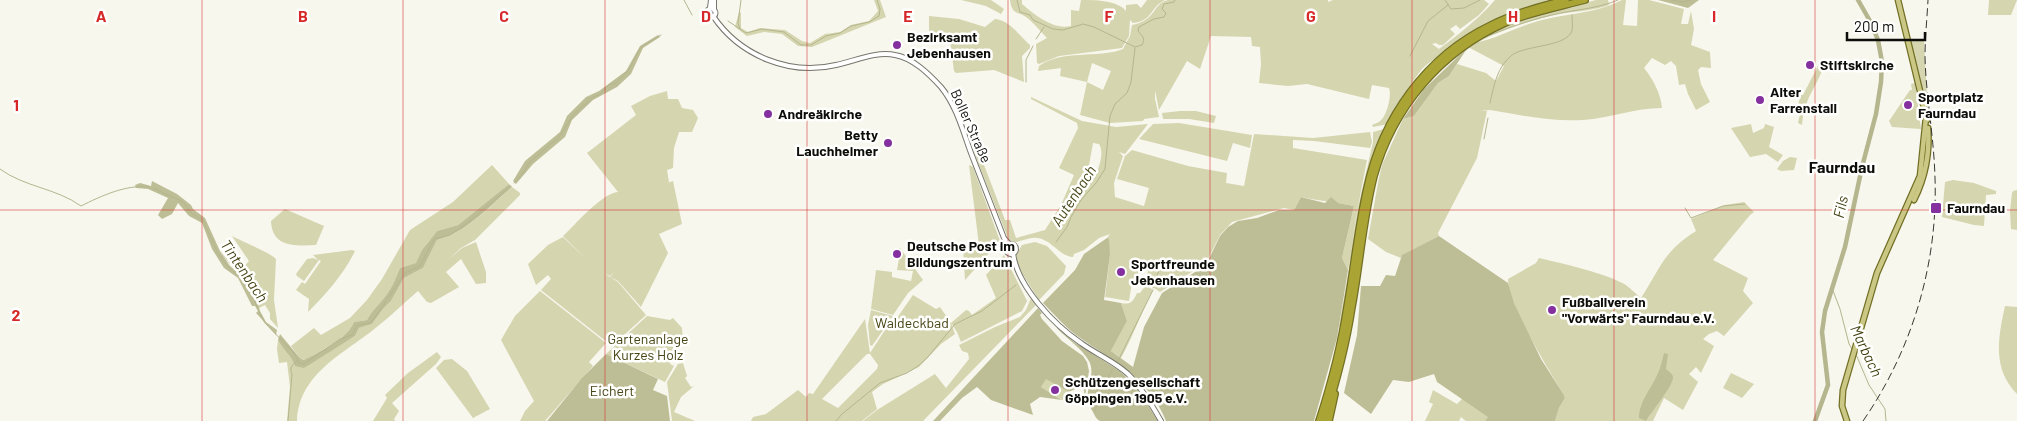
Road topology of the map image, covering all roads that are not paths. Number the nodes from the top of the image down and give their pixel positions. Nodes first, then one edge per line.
1 (712, 0) edge
2 (1566, 0) edge
3 (1585, 0) edge
4 (1898, 0) edge
5 (712, 9) junction
6 (713, 16) junction
7 (1009, 244) junction
8 (1013, 254) junction
9 (1337, 377) junction
10 (1161, 421) edge
11 (1319, 421) edge
12 (1324, 421) edge
13 (1329, 421) edge
14 (1848, 421) edge

1 - 5 main road
2 - 11 highway
3 - 9 highway
4 - 14 main road
5 - 6 main road
5 - 6 main road
6 - 7 main road, Boller Straße
7 - 8 main road
7 - 8 main road
8 - 10 main road
9 - 12 highway
9 - 13 highway

